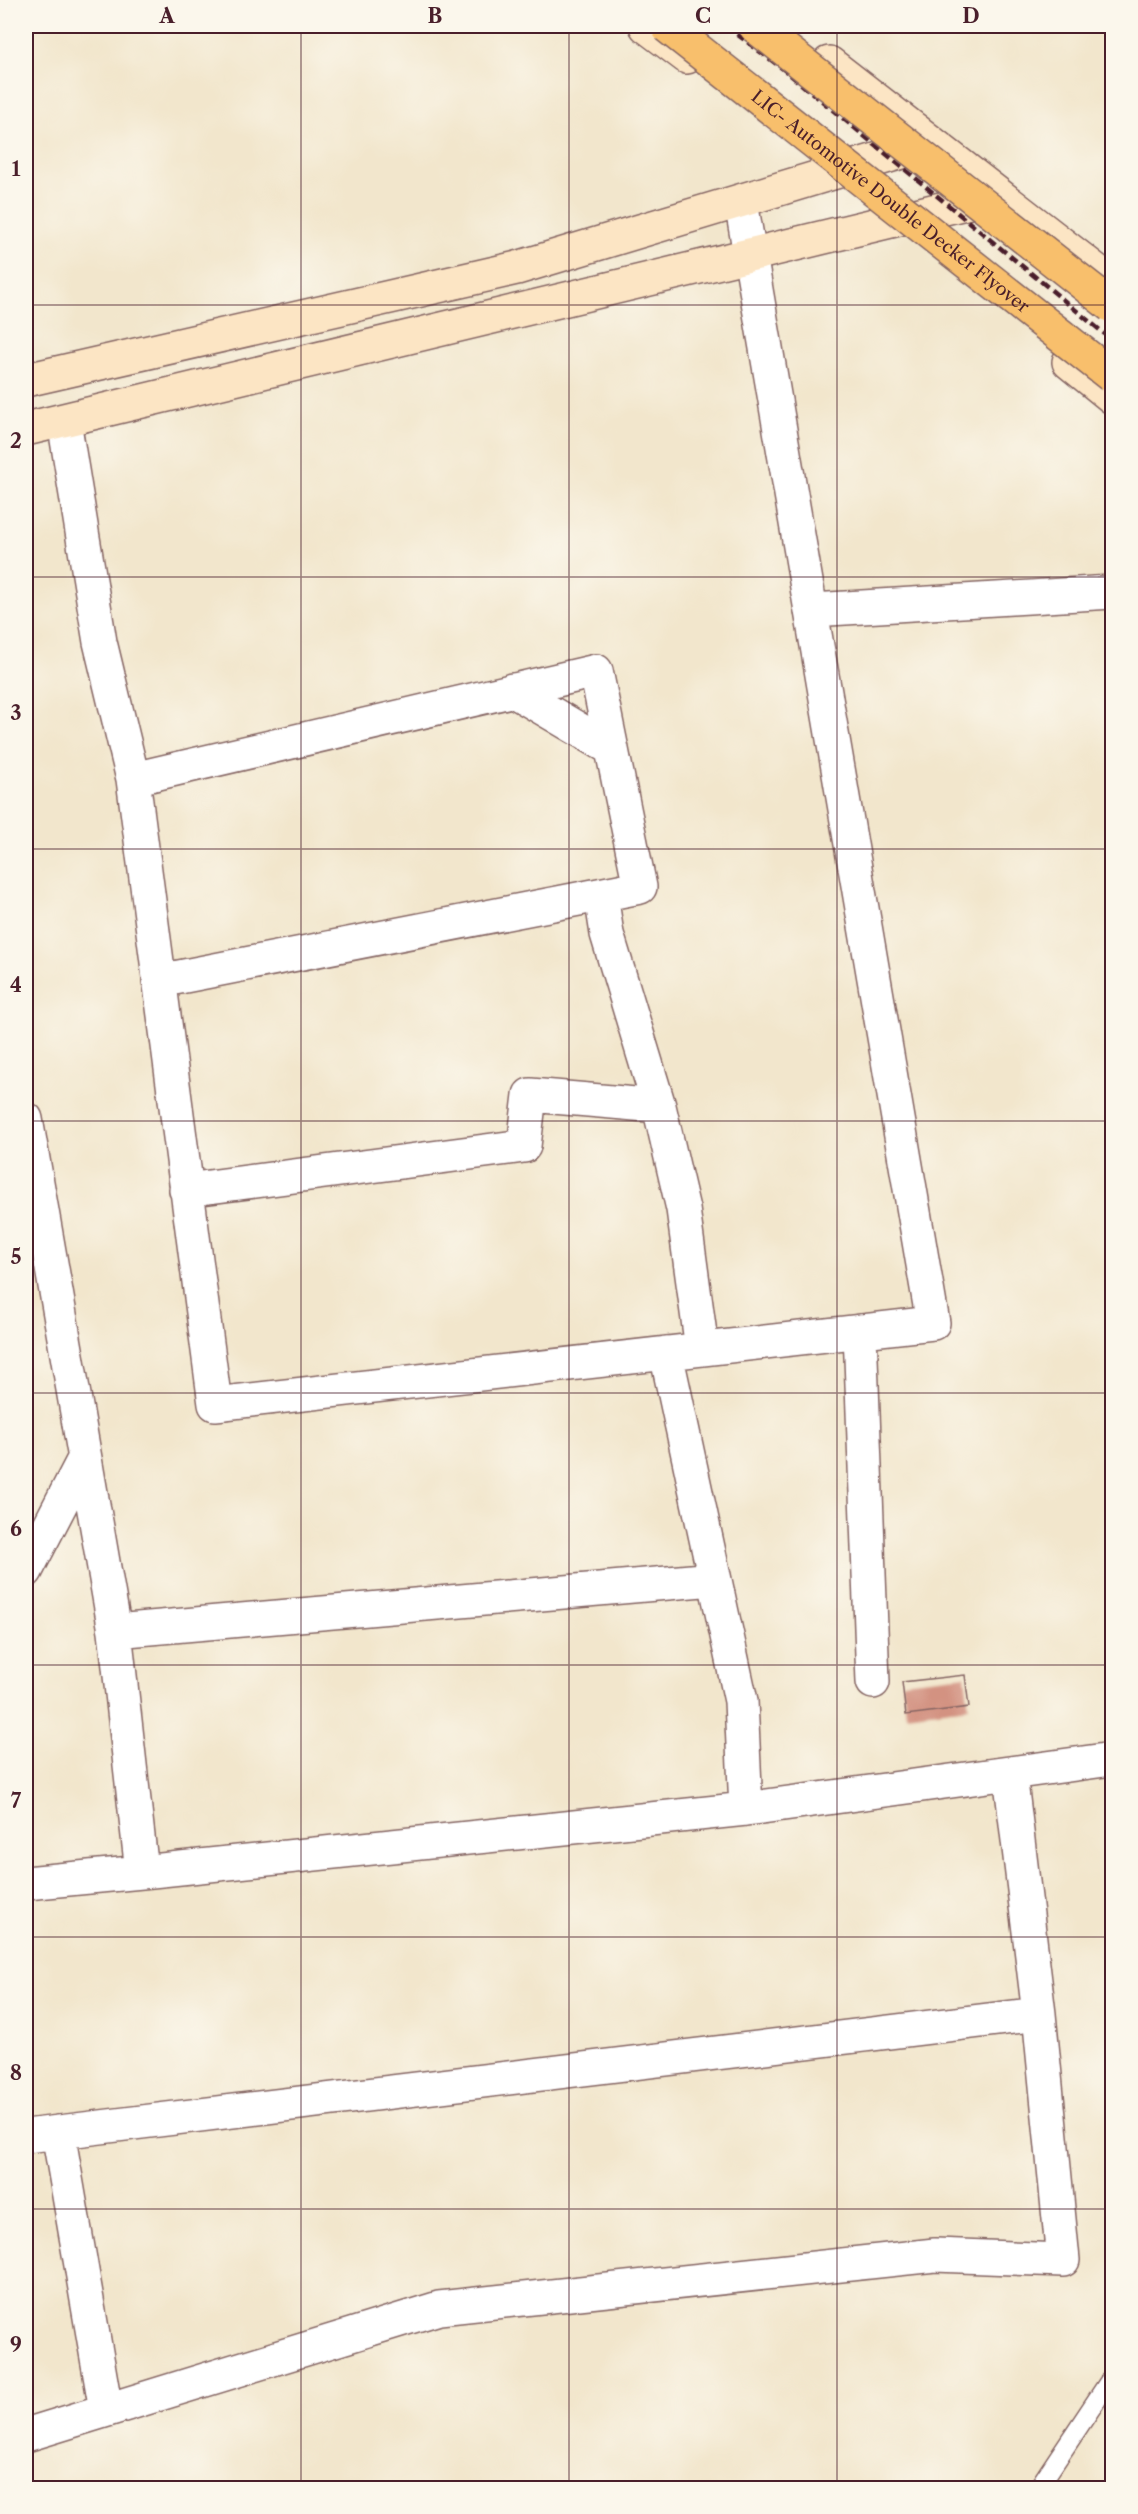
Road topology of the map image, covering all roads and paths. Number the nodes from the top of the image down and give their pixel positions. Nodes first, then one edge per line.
1 (646, 26) edge
2 (667, 26) edge
3 (755, 26) edge
4 (780, 26) edge
5 (932, 143) junction
6 (832, 173) junction
7 (999, 195) junction
8 (741, 202) junction
9 (892, 221) junction
10 (750, 256) junction
11 (1113, 283) edge
12 (1113, 306) edge
13 (1113, 376) edge
14 (26, 380) edge
15 (1113, 397) edge
16 (64, 421) junction
17 (26, 429) edge
18 (1113, 592) edge
19 (812, 610) junction
20 (512, 690) junction
21 (612, 749) junction
22 (133, 779) junction
23 (601, 895) junction
24 (159, 981) junction
25 (659, 1106) junction
26 (26, 1119) edge
27 (186, 1190) junction
28 (860, 1331) junction
29 (702, 1349) junction
30 (666, 1353) junction
31 (84, 1459) junction
32 (26, 1570) edge
33 (714, 1579) junction
34 (115, 1631) junction
35 (873, 1682) dead end
36 (1113, 1759) edge
37 (1010, 1774) junction
38 (746, 1809) junction
39 (142, 1872) junction
40 (26, 1883) edge
41 (1039, 2014) junction
42 (58, 2132) junction
43 (26, 2136) edge
44 (1113, 2377) edge
45 (106, 2410) junction
46 (26, 2435) edge
47 (1038, 2488) edge

1 - 6 street
2 - 13 main road, LIC- Automotive Double Decker Flyover, bridge
3 - 12 main road, bridge
4 - 5 street
5 - 6 street
5 - 7 street
6 - 8 street
6 - 9 street
7 - 9 street
7 - 11 street
8 - 10 street
8 - 14 street
9 - 10 street
9 - 15 street
10 - 16 street
10 - 19 street
16 - 17 street
16 - 22 street
18 - 19 street
19 - 28 street
20 - 21 street
20 - 21 street
20 - 22 street
21 - 23 street
22 - 24 street
23 - 24 street
23 - 25 street
24 - 27 street
25 - 27 street
25 - 29 street
26 - 31 street
27 - 30 street
28 - 29 street
28 - 35 street
29 - 30 street
30 - 33 street
31 - 32 street
31 - 34 street
33 - 34 street
33 - 38 street
34 - 39 street
36 - 37 street
37 - 38 street
37 - 41 street
38 - 39 street
39 - 40 street
41 - 42 street
41 - 45 street
42 - 43 street
42 - 45 street
44 - 47 lane
45 - 46 street

